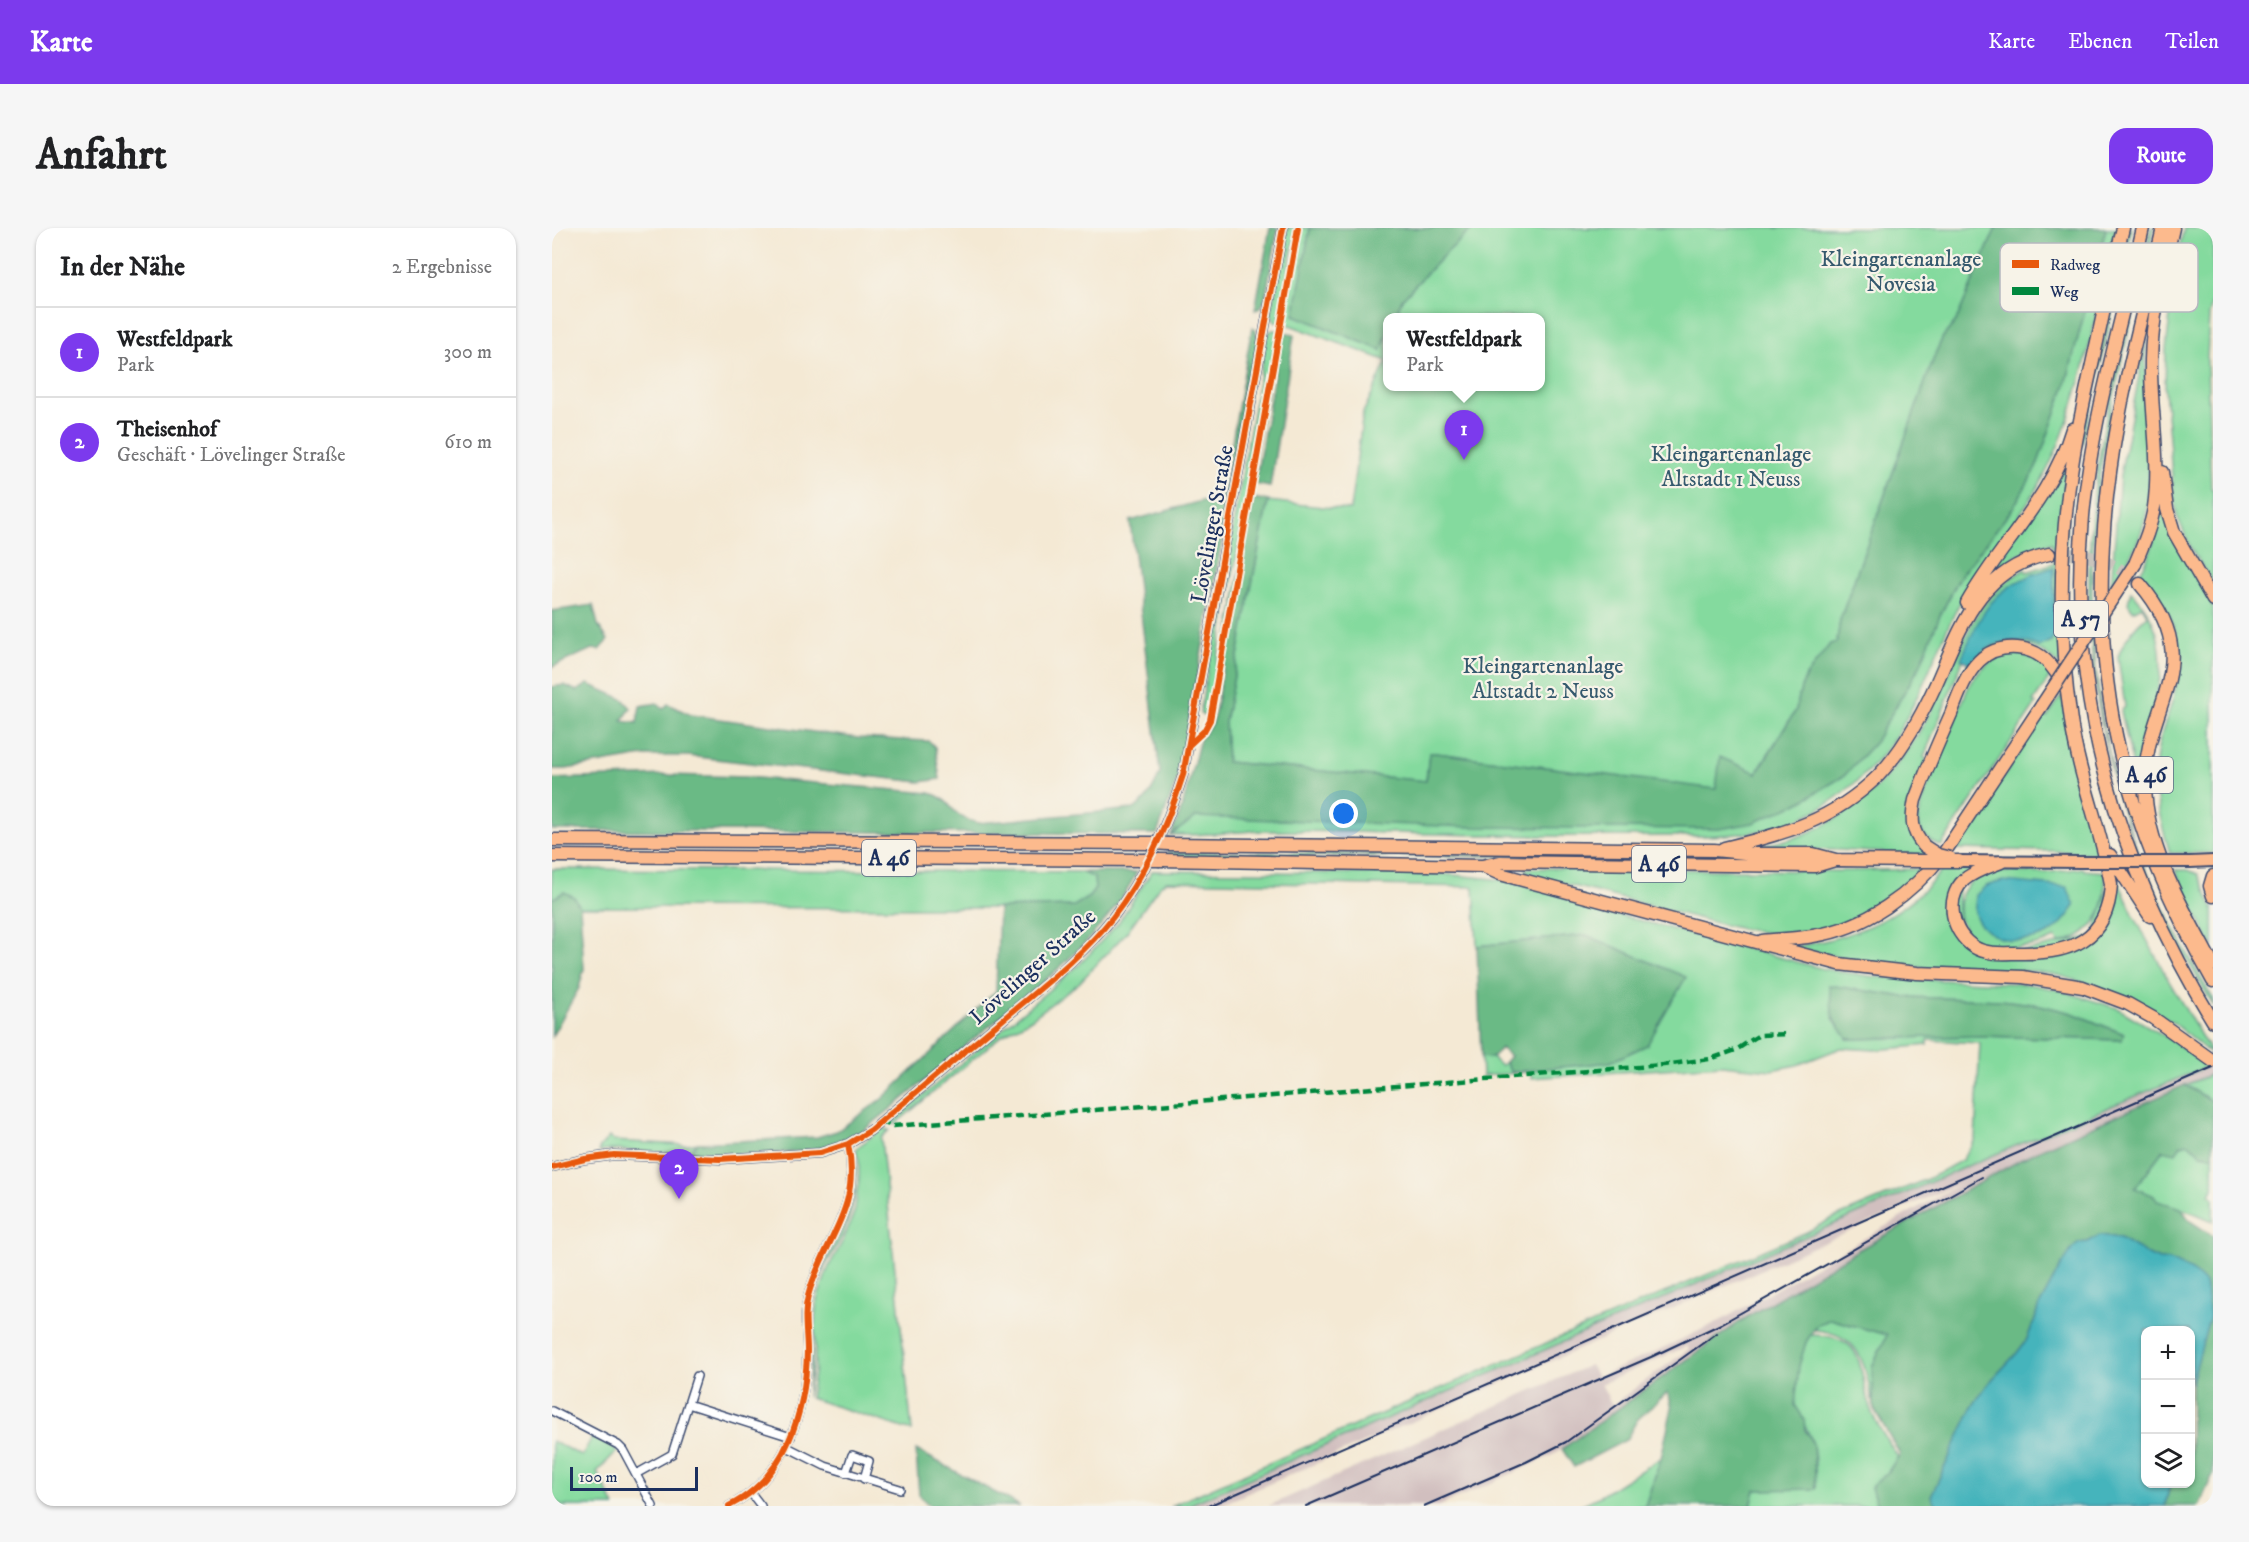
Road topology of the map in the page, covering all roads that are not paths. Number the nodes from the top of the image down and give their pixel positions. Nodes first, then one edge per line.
1 (1283, 228) edge
2 (2123, 228) edge
3 (2143, 228) edge
4 (2163, 228) edge
5 (2173, 228) edge
6 (2119, 243) edge
7 (2139, 243) edge
8 (2160, 243) edge
9 (2169, 243) edge
10 (2102, 312) edge
11 (2103, 312) edge
12 (2123, 312) edge
13 (2143, 312) edge
14 (2155, 312) edge
15 (2158, 312) edge
16 (2049, 554) tunnel mouth
17 (2140, 584) tunnel mouth
18 (2213, 600) edge
19 (1962, 624) junction
20 (2067, 690) junction
21 (2099, 836) junction
22 (552, 840) edge
23 (1714, 850) junction
24 (552, 856) edge
25 (1836, 860) junction
26 (1959, 861) junction
27 (2001, 861) junction
28 (2213, 861) edge
29 (1482, 866) junction
30 (2213, 876) edge
31 (2213, 896) edge
32 (2162, 930) junction
33 (1758, 941) junction
34 (2213, 964) edge
35 (2213, 981) edge
36 (2213, 1021) edge
37 (2200, 1053) junction
38 (2213, 1061) edge
39 (2213, 1068) edge
40 (848, 1144) junction
41 (552, 1167) edge
42 (697, 1376) dead end
43 (688, 1404) junction
44 (552, 1412) edge
45 (791, 1437) junction
46 (787, 1447) junction
47 (846, 1473) junction
48 (636, 1474) junction
49 (864, 1479) junction
50 (900, 1489) dead end
51 (751, 1493) junction
52 (652, 1506) edge
53 (729, 1506) edge
54 (762, 1506) edge

1 - 40 street, Lövelinger Straße
2 - 6 highway
3 - 7 highway, A 57
4 - 8 highway, A 57
5 - 9 highway
10 - 19 highway
11 - 20 highway
12 - 32 highway, A 57
13 - 35 highway, A 57
14 - 33 highway, bridge
15 - 18 highway
16 - 19 highway, A 46
17 - 34 highway, A 46
19 - 23 highway, A 46
20 - 21 highway
20 - 26 highway, bridge
21 - 27 highway
21 - 32 highway
22 - 23 highway, A 46, bridge
23 - 25 highway
24 - 29 highway, A 46, bridge
25 - 26 highway, A 46, bridge
25 - 29 highway, A 46
26 - 27 main road, A 46
27 - 28 main road, bridge
29 - 33 highway
30 - 31 highway
32 - 36 highway, A 57
33 - 37 highway
37 - 38 highway
37 - 39 highway
40 - 41 street, Lövelinger Straße
40 - 45 street
42 - 43 street
43 - 45 street
43 - 48 street
44 - 48 street
45 - 46 street
46 - 47 street
46 - 51 street
47 - 49 street
47 - 49 street
48 - 52 street
49 - 50 street
51 - 53 street
51 - 54 street

